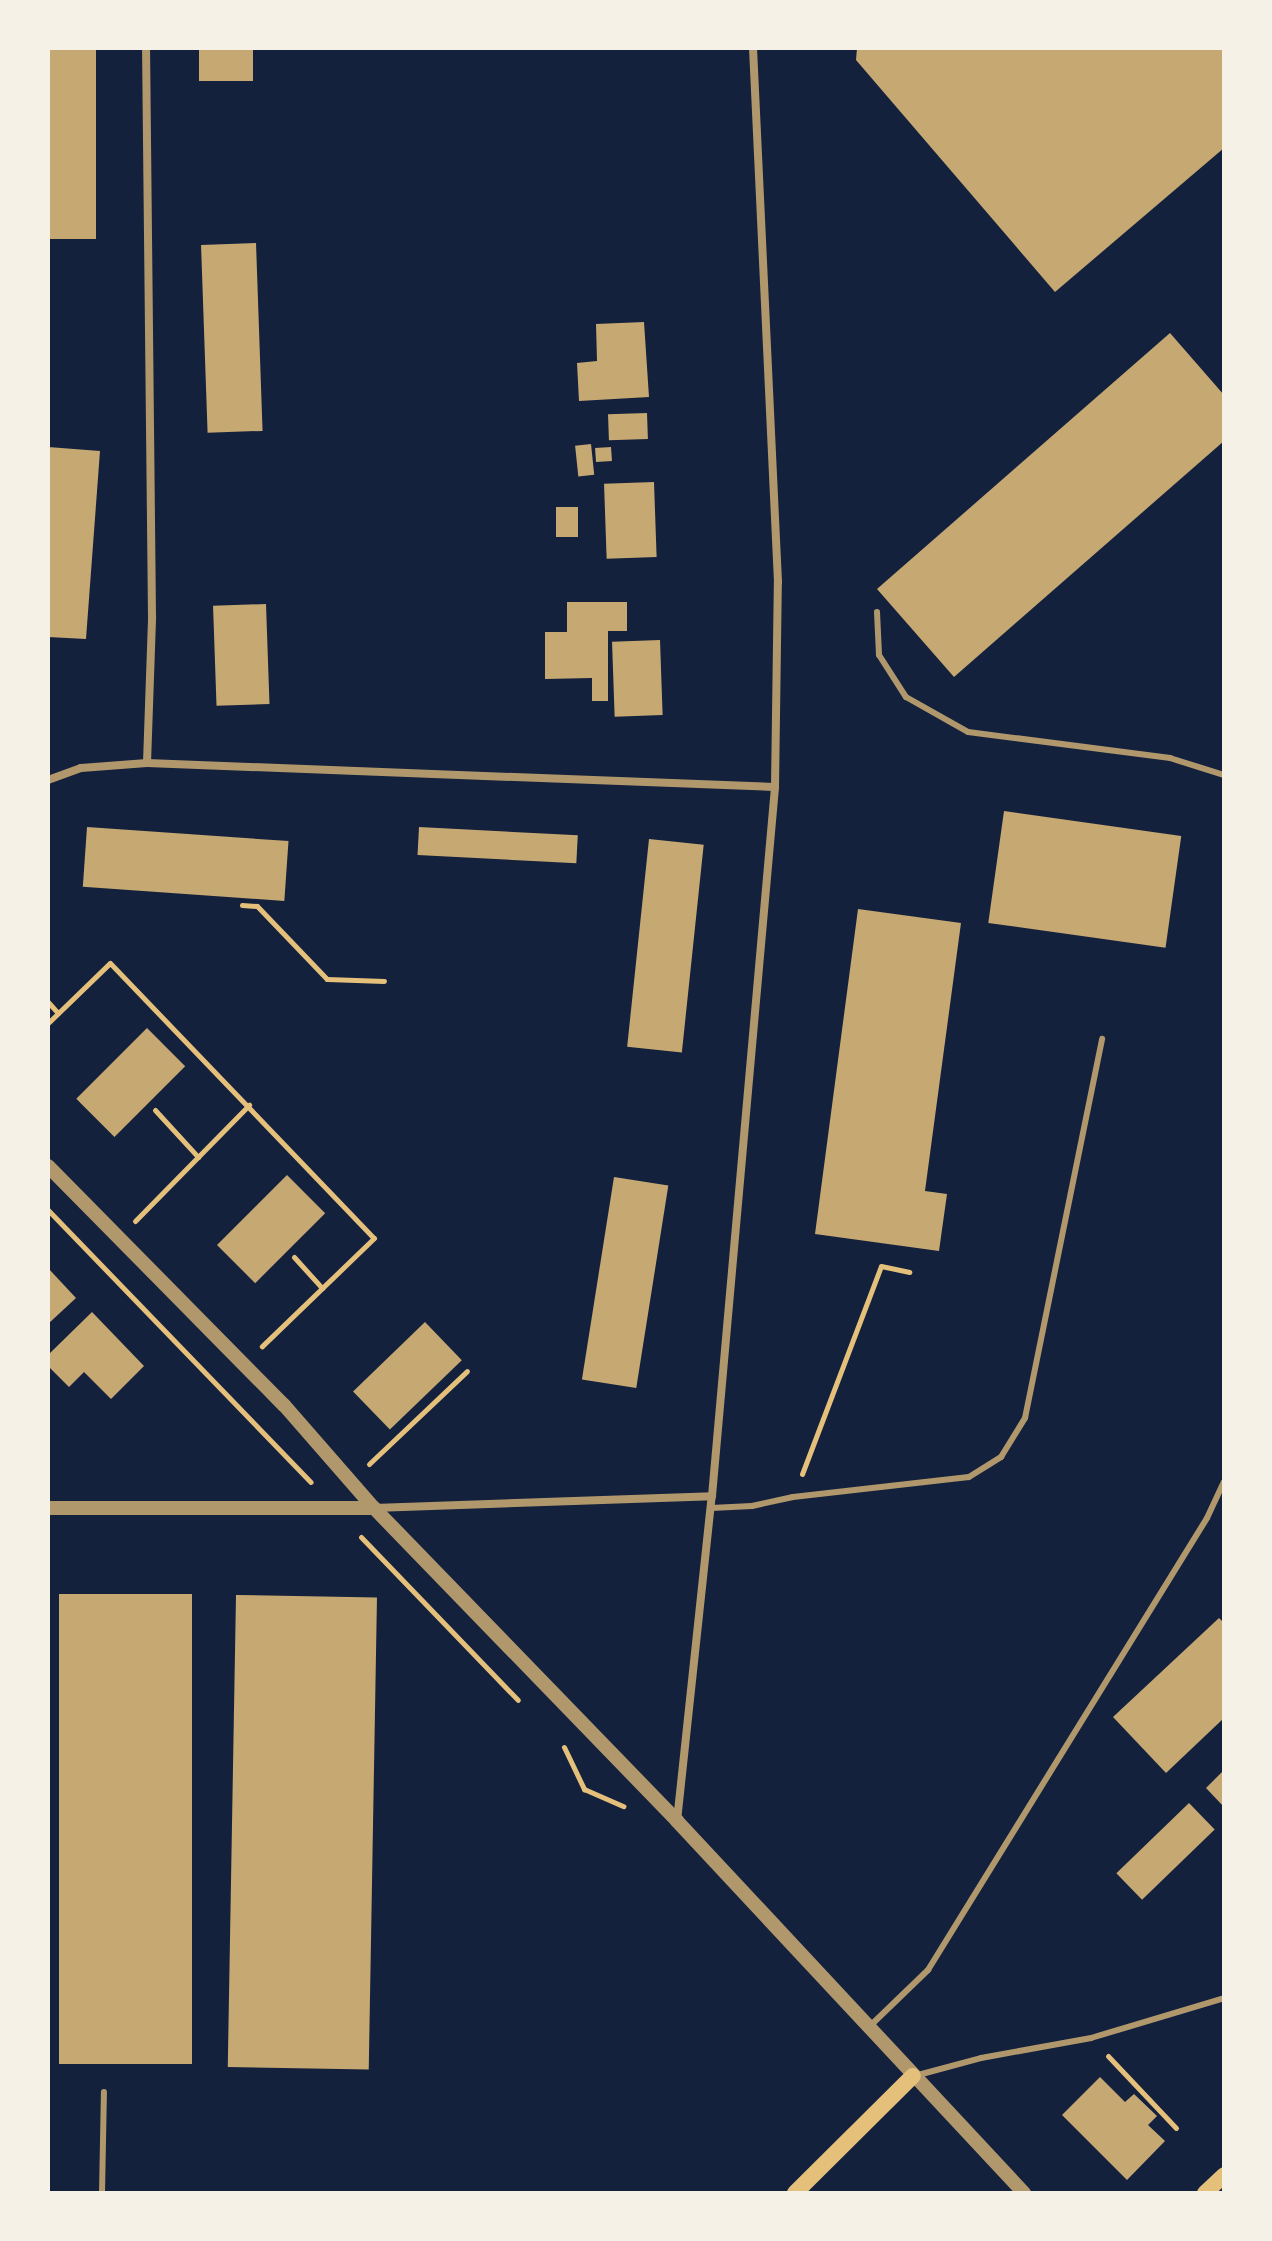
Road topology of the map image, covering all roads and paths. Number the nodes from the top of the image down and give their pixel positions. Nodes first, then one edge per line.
1 (146, 48) edge
2 (753, 48) edge
3 (877, 612) dead end
4 (147, 763) junction
5 (1224, 775) edge
6 (48, 780) edge
7 (775, 787) junction
8 (242, 905) dead end
9 (384, 981) dead end
10 (48, 1002) edge
11 (58, 1013) junction
12 (48, 1023) edge
13 (1102, 1039) dead end
14 (249, 1105) junction
15 (155, 1110) dead end
16 (198, 1157) junction
17 (48, 1166) edge
18 (48, 1210) edge
19 (118, 1237) junction
20 (294, 1257) dead end
21 (909, 1272) dead end
22 (322, 1288) junction
23 (244, 1364) junction
24 (467, 1371) dead end
25 (351, 1482) junction
26 (1224, 1482) edge
27 (712, 1496) junction
28 (793, 1497) junction
29 (334, 1507) junction
30 (48, 1508) edge
31 (374, 1508) junction
32 (711, 1508) junction
33 (677, 1821) junction
34 (1224, 1998) edge
35 (868, 2028) junction
36 (1091, 2038) junction
37 (913, 2076) junction
38 (104, 2092) dead end
39 (1176, 2128) dead end
40 (1224, 2175) edge
41 (102, 2193) edge
42 (795, 2193) edge
43 (1024, 2193) edge
44 (1205, 2193) edge

1 - 4 street
2 - 7 street
3 - 5 lane
4 - 6 street
4 - 7 street
7 - 27 street
8 - 9 path
10 - 11 path
11 - 12 path
11 - 14 path
13 - 28 lane
14 - 16 path
14 - 22 path
15 - 16 path
16 - 19 path
17 - 19 street
18 - 29 path
19 - 23 street
20 - 22 path
21 - 28 path
22 - 23 path
23 - 25 street
24 - 25 path
25 - 31 street
26 - 35 lane
27 - 31 street
27 - 32 street
28 - 32 lane
29 - 30 street
29 - 31 street
31 - 33 street
32 - 33 street
33 - 35 street
34 - 36 lane
35 - 37 street
36 - 37 lane
36 - 39 path
37 - 42 main road
37 - 43 street
38 - 41 lane
40 - 44 main road

